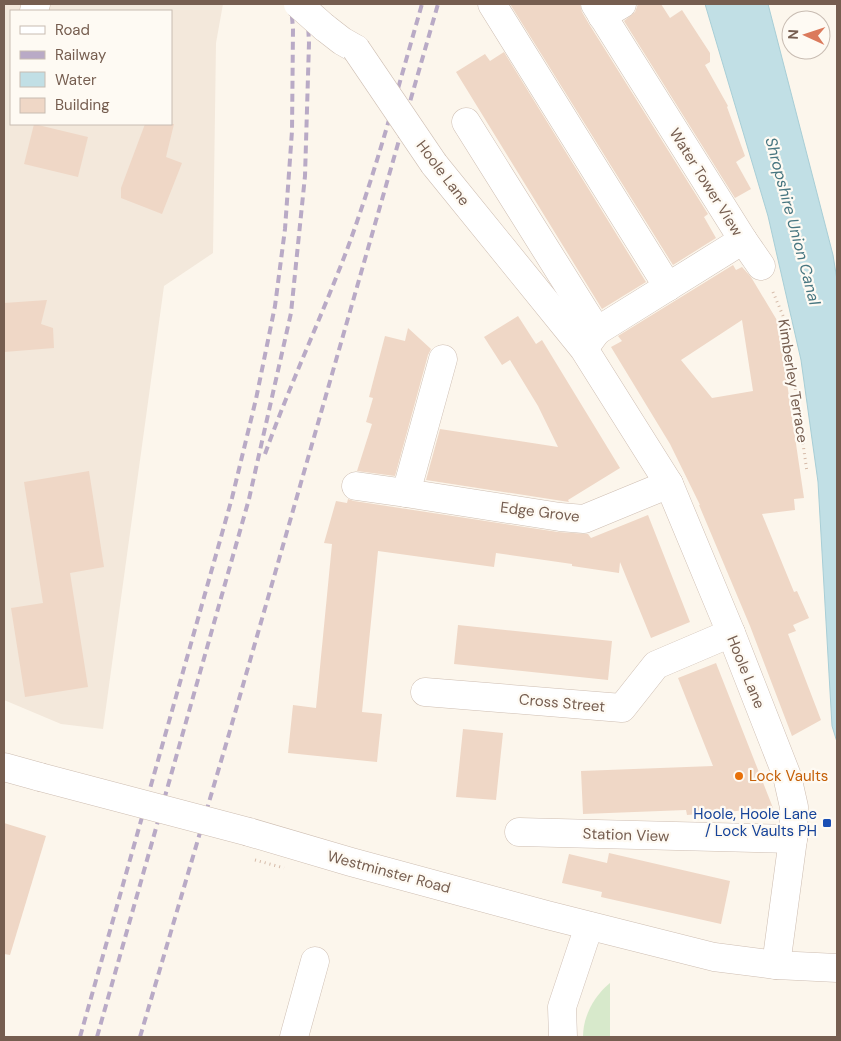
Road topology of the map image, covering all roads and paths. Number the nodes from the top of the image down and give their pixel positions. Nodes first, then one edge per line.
1 (298, 4) edge
2 (492, 4) edge
3 (606, 8) edge
4 (466, 122) dead end
5 (743, 240) junction
6 (761, 266) joint
7 (668, 286) junction
8 (591, 340) junction
9 (443, 359) dead end
10 (807, 472) dead end
11 (669, 484) junction
12 (356, 486) dead end
13 (406, 493) junction
14 (731, 633) junction
15 (425, 692) dead end
16 (4, 767) edge
17 (519, 832) dead end
18 (792, 839) junction
19 (589, 926) junction
20 (315, 961) dead end
21 (776, 965) junction
22 (832, 968) edge
23 (294, 1037) edge
24 (563, 1037) edge

1 - 8 street, Hoole Lane, bridge
2 - 7 street
3 - 5 street, Water Tower View
4 - 8 street, Hoole Lane
5 - 6 street
5 - 7 street, Water Tower View
6 - 10 path, Kimberley Terrace
7 - 8 street, Water Tower View
8 - 11 street, Hoole Lane
9 - 13 street
11 - 13 street, Edge Grove
11 - 14 street, Hoole Lane
12 - 13 street, Edge Grove
14 - 15 street, Cross Street
14 - 18 street, Hoole Lane
16 - 19 street, Westminster Road, bridge
17 - 18 street, Station View
18 - 21 street, Hoole Lane
19 - 21 street, Westminster Road
19 - 24 street
20 - 23 street
21 - 22 street

